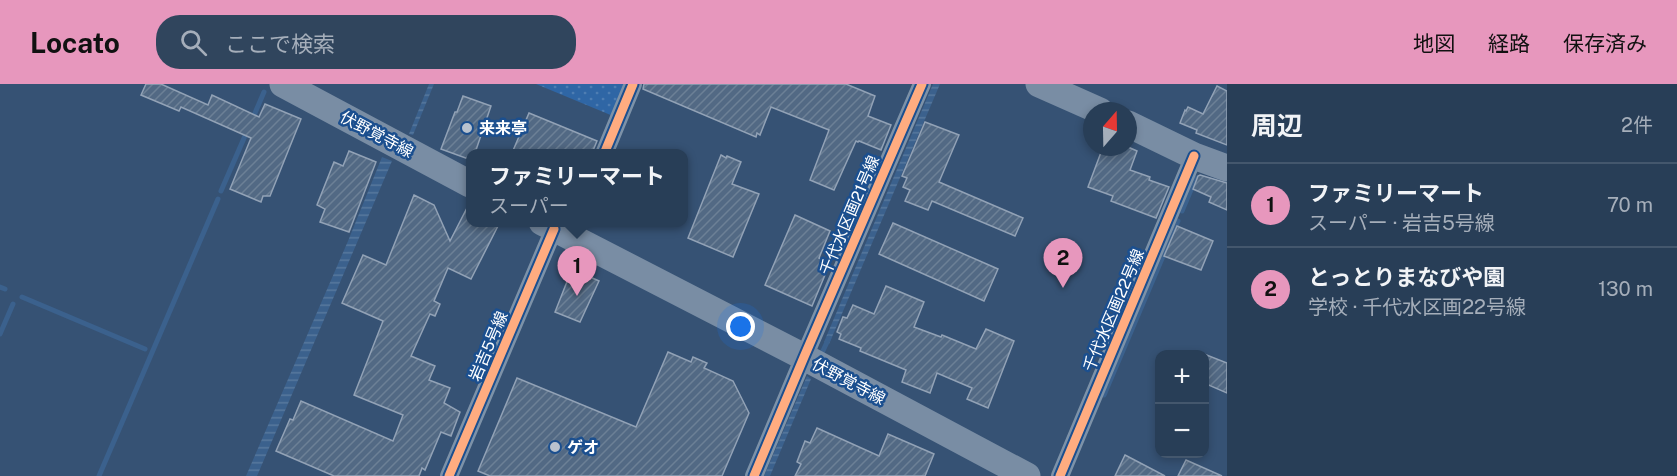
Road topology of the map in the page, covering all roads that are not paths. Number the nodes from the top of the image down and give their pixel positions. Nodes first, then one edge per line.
1 (283, 84) edge
2 (633, 84) edge
3 (921, 84) edge
4 (1039, 84) edge
5 (1089, 99) edge
6 (1137, 128) edge
7 (606, 149) edge
8 (1194, 156) junction
9 (1227, 168) edge
10 (466, 181) edge
11 (560, 228) edge
12 (804, 357) junction
13 (449, 476) edge
14 (754, 476) edge
15 (1027, 476) edge
16 (1060, 476) edge

1 - 10 main road, 伏野覚寺線
2 - 7 street
3 - 12 street, 千代水区画21号線
4 - 5 main road
6 - 8 main road
8 - 9 main road
8 - 16 street, 千代水区画22号線
11 - 12 main road, 伏野覚寺線
11 - 13 street, 岩吉5号線
12 - 14 street, 千代水区画21号線
12 - 15 main road, 伏野覚寺線

